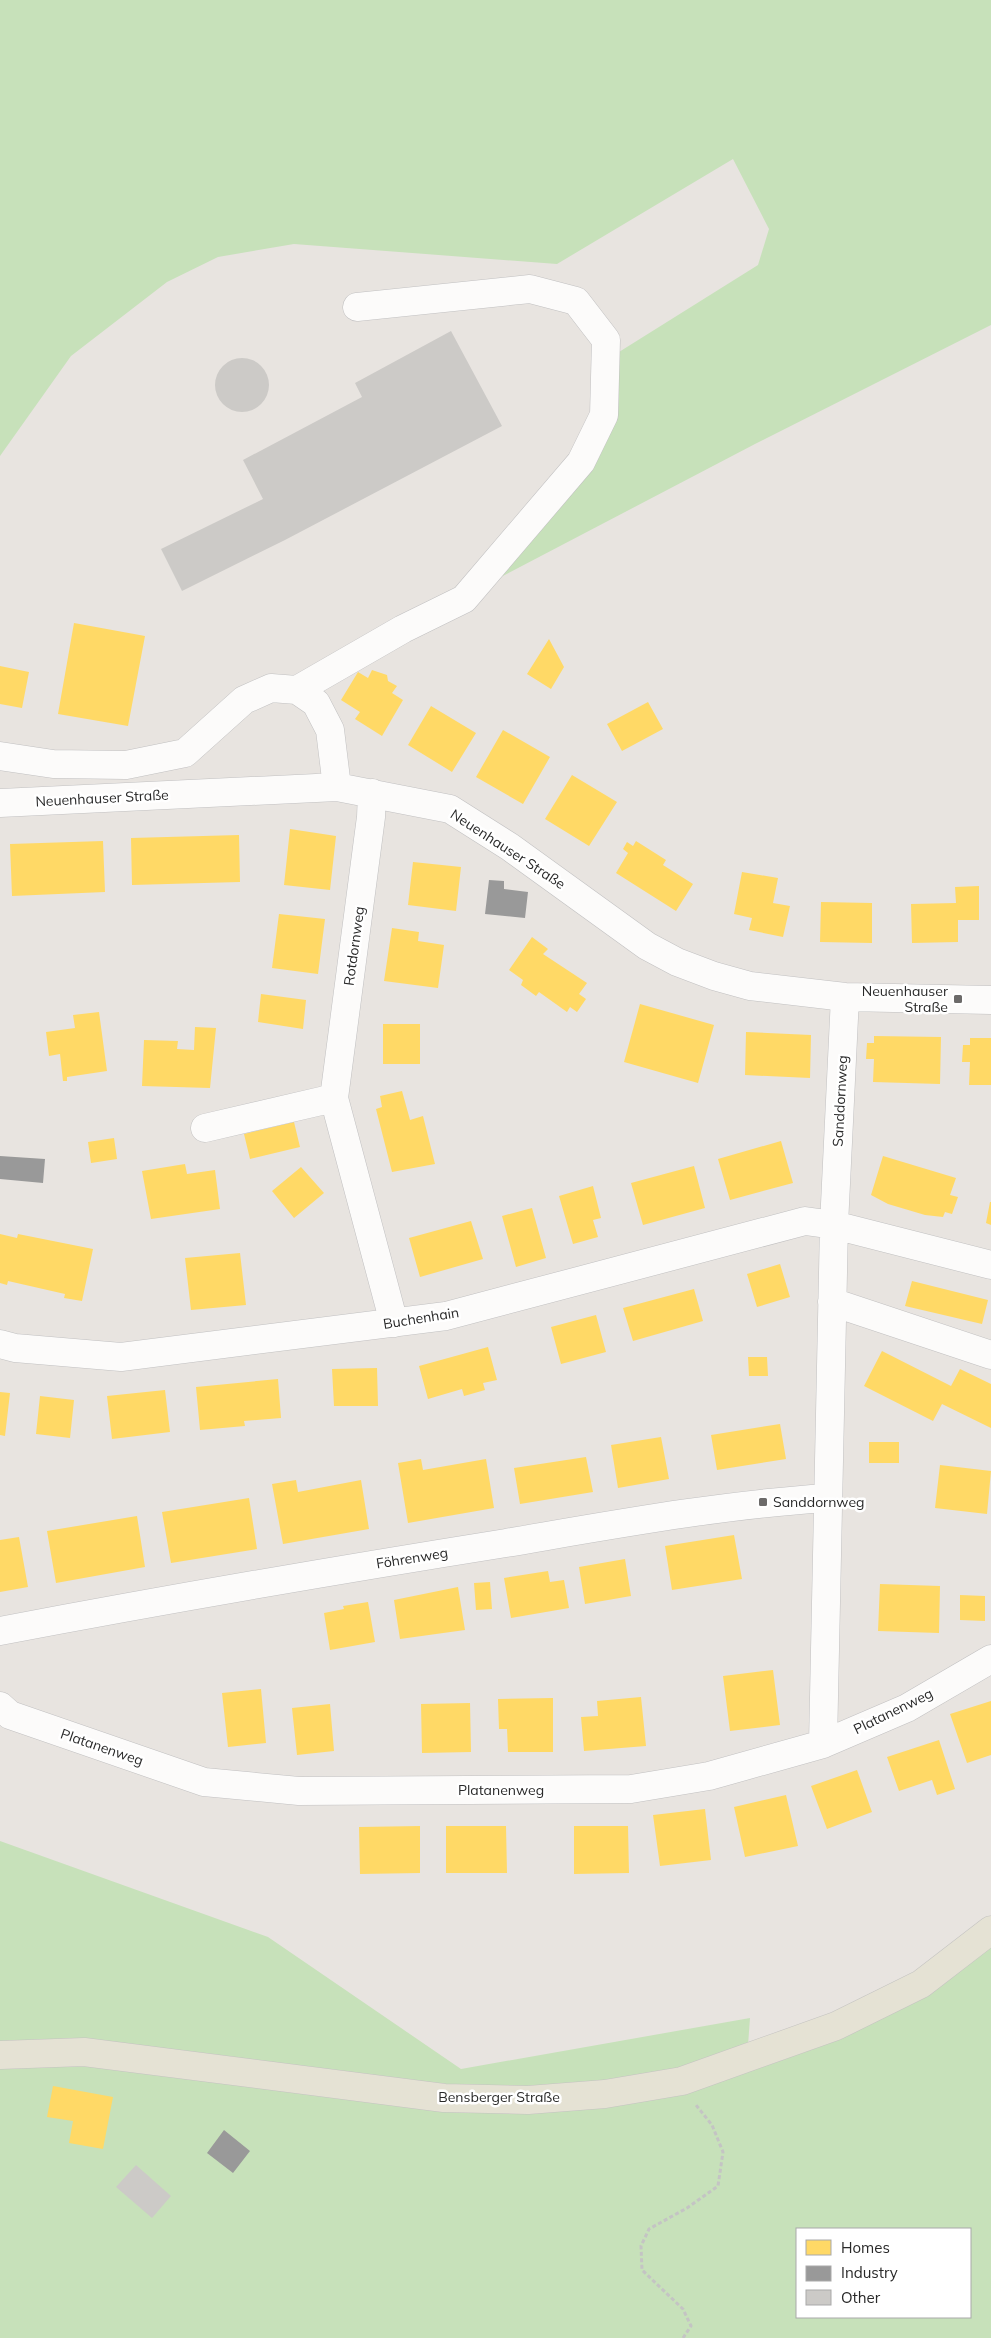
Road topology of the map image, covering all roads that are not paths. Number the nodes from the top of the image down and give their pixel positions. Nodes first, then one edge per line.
1 (357, 307) dead end
2 (296, 690) junction
3 (0, 756) edge
4 (337, 787) junction
5 (372, 793) junction
6 (0, 803) edge
7 (845, 997) junction
8 (991, 1000) edge
9 (334, 1098) junction
10 (205, 1128) dead end
11 (834, 1225) junction
12 (991, 1265) edge
13 (832, 1302) junction
14 (394, 1323) junction
15 (0, 1344) edge
16 (991, 1355) edge
17 (827, 1498) junction
18 (0, 1631) edge
19 (991, 1659) edge
20 (0, 1706) edge
21 (823, 1744) junction
22 (991, 1930) edge
23 (0, 2055) edge

1 - 2 street
2 - 3 street
2 - 4 street
4 - 5 street, Neuenhauser Straße
4 - 6 street, Neuenhauser Straße
5 - 7 street, Neuenhauser Straße
5 - 9 street, Rotdornweg
7 - 8 street, Neuenhauser Straße
7 - 11 street, Sanddornweg
9 - 10 street
9 - 14 street, Rotdornweg
11 - 12 street, Buchenhain
11 - 13 street, Sanddornweg
11 - 14 street, Buchenhain
13 - 16 street
13 - 17 street, Sanddornweg
14 - 15 street, Buchenhain
17 - 18 street, Föhrenweg
17 - 21 street, Sanddornweg
19 - 21 street, Platanenweg
20 - 21 street, Platanenweg
22 - 23 main road, Bensberger Straße

